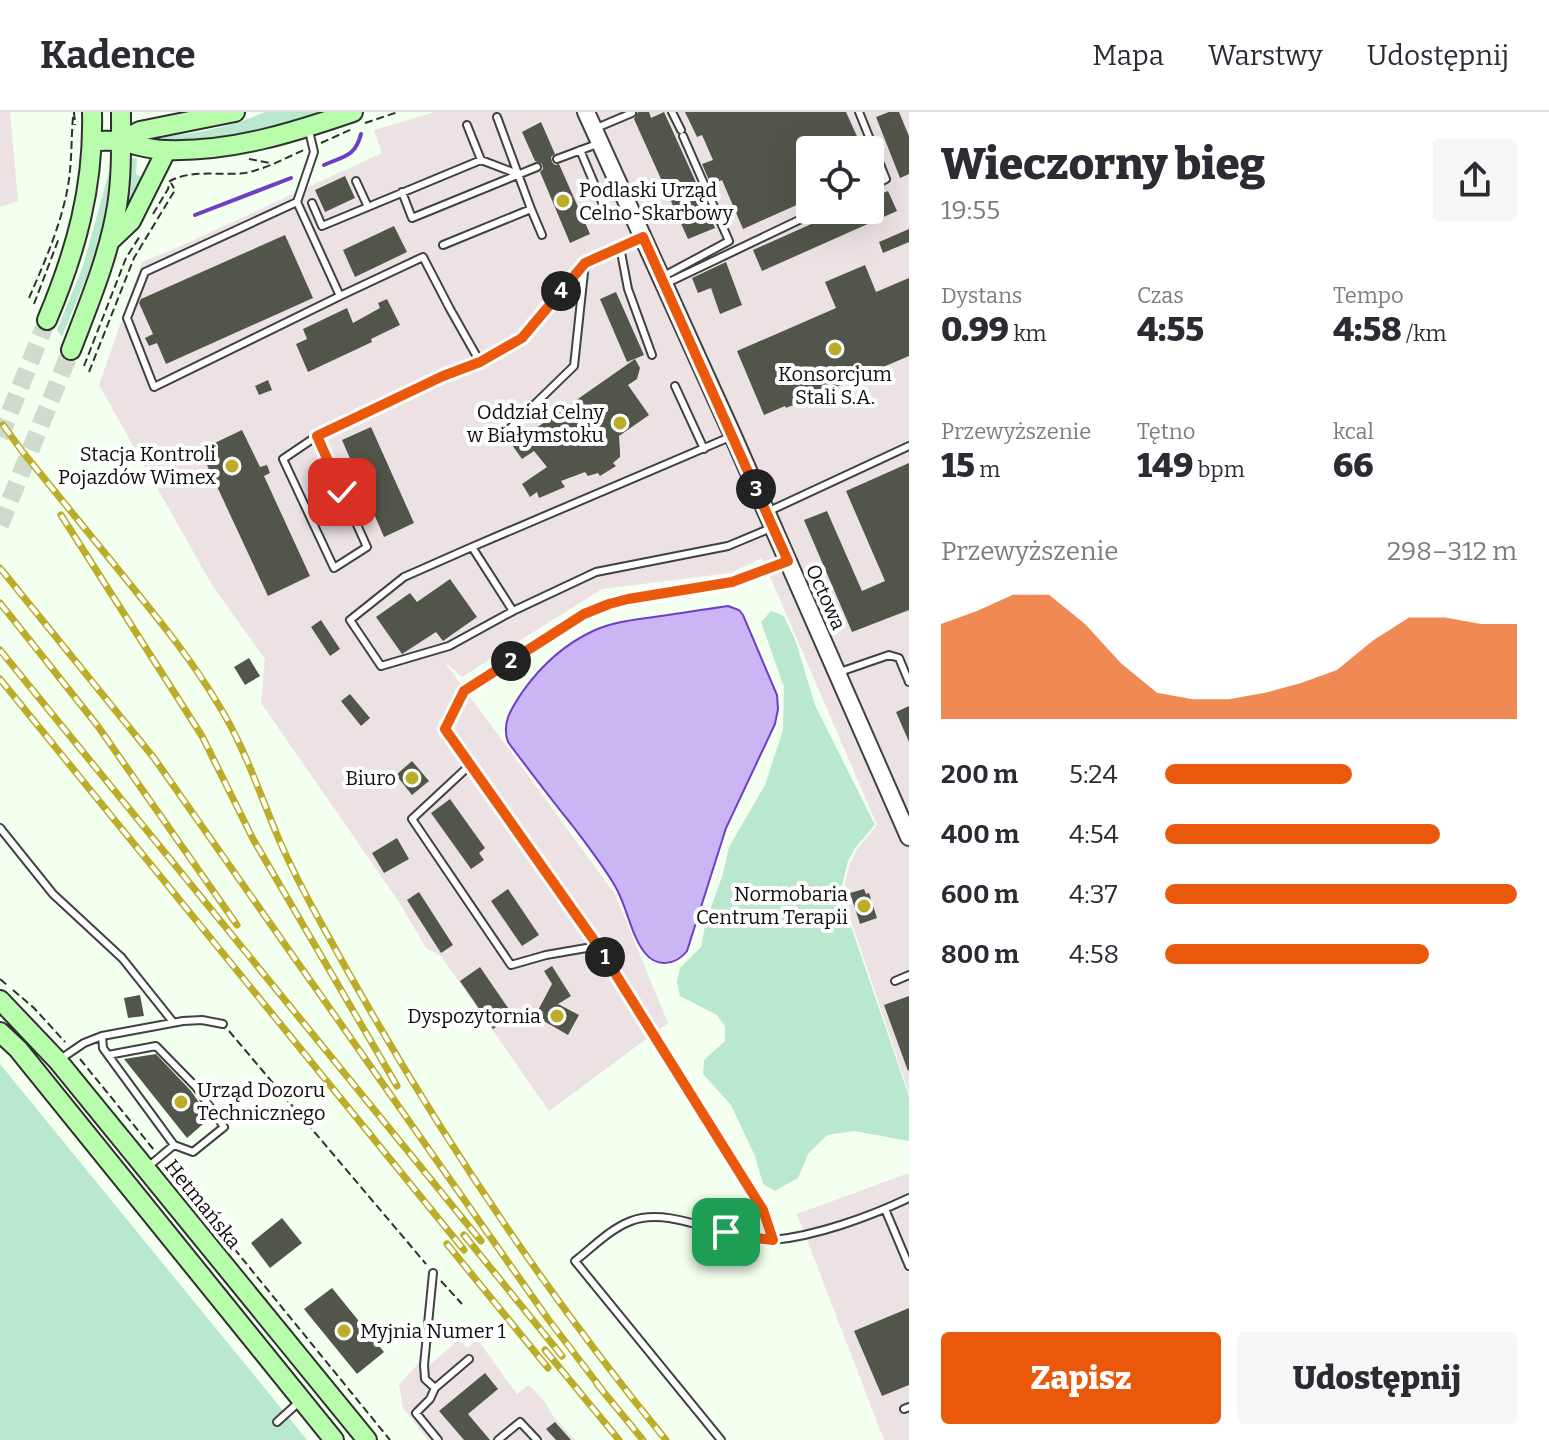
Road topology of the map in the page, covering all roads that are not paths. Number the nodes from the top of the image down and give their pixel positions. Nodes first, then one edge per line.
1 (92, 112) edge
2 (121, 112) edge
3 (235, 112) edge
4 (353, 112) edge
5 (586, 112) edge
6 (672, 112) edge
7 (859, 112) edge
8 (632, 113) edge
9 (187, 117) edge
10 (497, 117) dead end
11 (467, 125) dead end
12 (597, 136) junction
13 (869, 136) edge
14 (311, 137) junction
15 (92, 141) junction
16 (120, 141) junction
17 (580, 150) junction
18 (166, 151) junction
19 (557, 159) dead end
20 (481, 160) junction
21 (537, 167) dead end
22 (518, 174) junction
23 (356, 181) dead end
24 (402, 192) junction
25 (297, 202) junction
26 (312, 203) dead end
27 (368, 207) junction
28 (531, 209) junction
29 (636, 221) junction
30 (796, 221) edge
31 (542, 235) dead end
32 (643, 237) junction
33 (110, 241) junction
34 (443, 245) dead end
35 (620, 247) junction
36 (585, 263) junction
37 (662, 281) junction
38 (340, 296) junction
39 (47, 320) tunnel mouth
40 (71, 350) tunnel mouth
41 (652, 355) dead end
42 (480, 362) junction
43 (675, 386) dead end
44 (317, 436) junction
45 (733, 436) junction
46 (500, 438) dead end
47 (909, 446) edge
48 (704, 449) junction
49 (770, 520) junction
50 (472, 547) junction
51 (513, 611) junction
52 (837, 673) junction
53 (909, 682) edge
54 (464, 691) road end
55 (470, 765) junction
56 (0, 828) edge
57 (909, 837) edge
58 (598, 946) junction
59 (909, 975) edge
60 (895, 981) dead end
61 (0, 1000) edge
62 (173, 1022) junction
63 (223, 1024) road end
64 (0, 1032) edge
65 (102, 1036) junction
66 (18, 1049) junction
67 (108, 1055) junction
68 (65, 1056) junction
69 (174, 1145) junction
70 (153, 1163) junction
71 (909, 1198) edge
72 (885, 1209) junction
73 (773, 1240) junction
74 (909, 1266) edge
75 (433, 1273) road end
76 (469, 1359) dead end
77 (435, 1388) junction
78 (301, 1399) junction
79 (277, 1422) dead end
80 (334, 1440) edge
81 (367, 1440) edge
82 (438, 1440) edge
83 (498, 1440) edge
84 (537, 1440) edge
85 (721, 1440) edge

1 - 15 main road
2 - 16 main road
3 - 9 main road
4 - 14 main road
5 - 12 street, Octowa
6 - 37 lane
7 - 13 lane
8 - 12 lane
9 - 16 main road
10 - 22 lane
11 - 20 lane
12 - 17 lane
12 - 29 street, Octowa
14 - 18 main road
14 - 25 lane
15 - 16 main road
15 - 39 main road
16 - 18 main road
16 - 33 main road
17 - 19 lane
17 - 29 lane
18 - 33 main road
20 - 22 lane
20 - 24 lane
21 - 22 lane
22 - 24 lane
22 - 28 lane
23 - 27 lane
24 - 27 lane
25 - 38 lane
25 - 38 lane
26 - 27 lane
28 - 31 lane
28 - 34 lane
29 - 32 street, Octowa
30 - 37 lane
32 - 35 lane
32 - 37 street, Octowa
33 - 40 main road
35 - 36 lane
35 - 41 lane
36 - 42 lane
36 - 46 lane
37 - 45 street, Octowa
38 - 42 lane
42 - 44 lane
43 - 48 lane
44 - 44 lane
45 - 48 lane
45 - 49 street, Octowa
47 - 49 lane
48 - 50 lane
49 - 51 lane
49 - 52 street, Octowa
50 - 51 lane
50 - 51 lane
52 - 53 lane
52 - 57 street, Octowa
54 - 55 lane
55 - 58 lane
55 - 58 lane
56 - 62 lane
58 - 73 lane
59 - 60 lane
61 - 68 main road, Hetmańska
62 - 63 lane
62 - 65 lane
64 - 66 main road
65 - 67 lane
65 - 68 lane
66 - 68 main road
66 - 78 main road
67 - 69 lane
67 - 69 lane
68 - 70 main road, Hetmańska
69 - 70 lane
70 - 81 main road, Hetmańska
71 - 72 lane
72 - 73 lane
72 - 74 lane
73 - 85 lane
75 - 77 lane
76 - 77 lane
77 - 82 lane
78 - 79 lane
78 - 80 main road
83 - 84 lane

